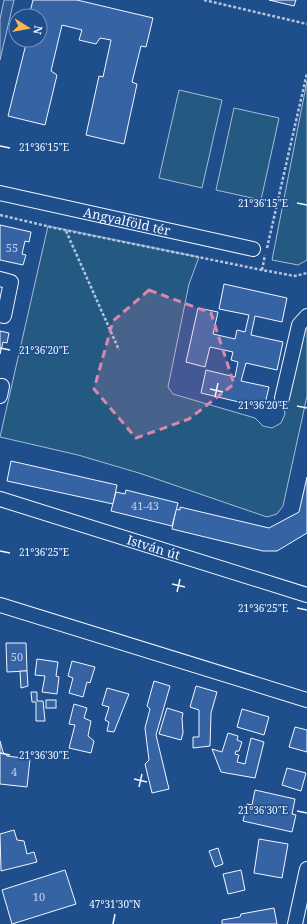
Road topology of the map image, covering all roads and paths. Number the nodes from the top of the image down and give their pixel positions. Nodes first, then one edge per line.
1 (204, 0) edge
2 (307, 24) edge
3 (307, 73) edge
4 (0, 193) edge
5 (0, 215) edge
6 (66, 230) junction
7 (253, 249) dead end
8 (262, 270) junction
9 (307, 273) edge
10 (0, 279) edge
11 (0, 315) edge
12 (307, 316) edge
13 (119, 350) dead end
14 (0, 386) edge
15 (0, 396) edge
16 (282, 398) dead end
17 (0, 499) edge
18 (307, 595) edge
19 (0, 605) edge
20 (307, 700) edge
21 (307, 869) edge
22 (295, 924) edge

1 - 2 path
3 - 8 path
4 - 7 street, Angyalföld tér
5 - 6 path
6 - 8 path
6 - 13 path
8 - 9 path
10 - 11 street
12 - 16 street
14 - 15 street
17 - 18 street, István út
19 - 20 street
21 - 22 street

